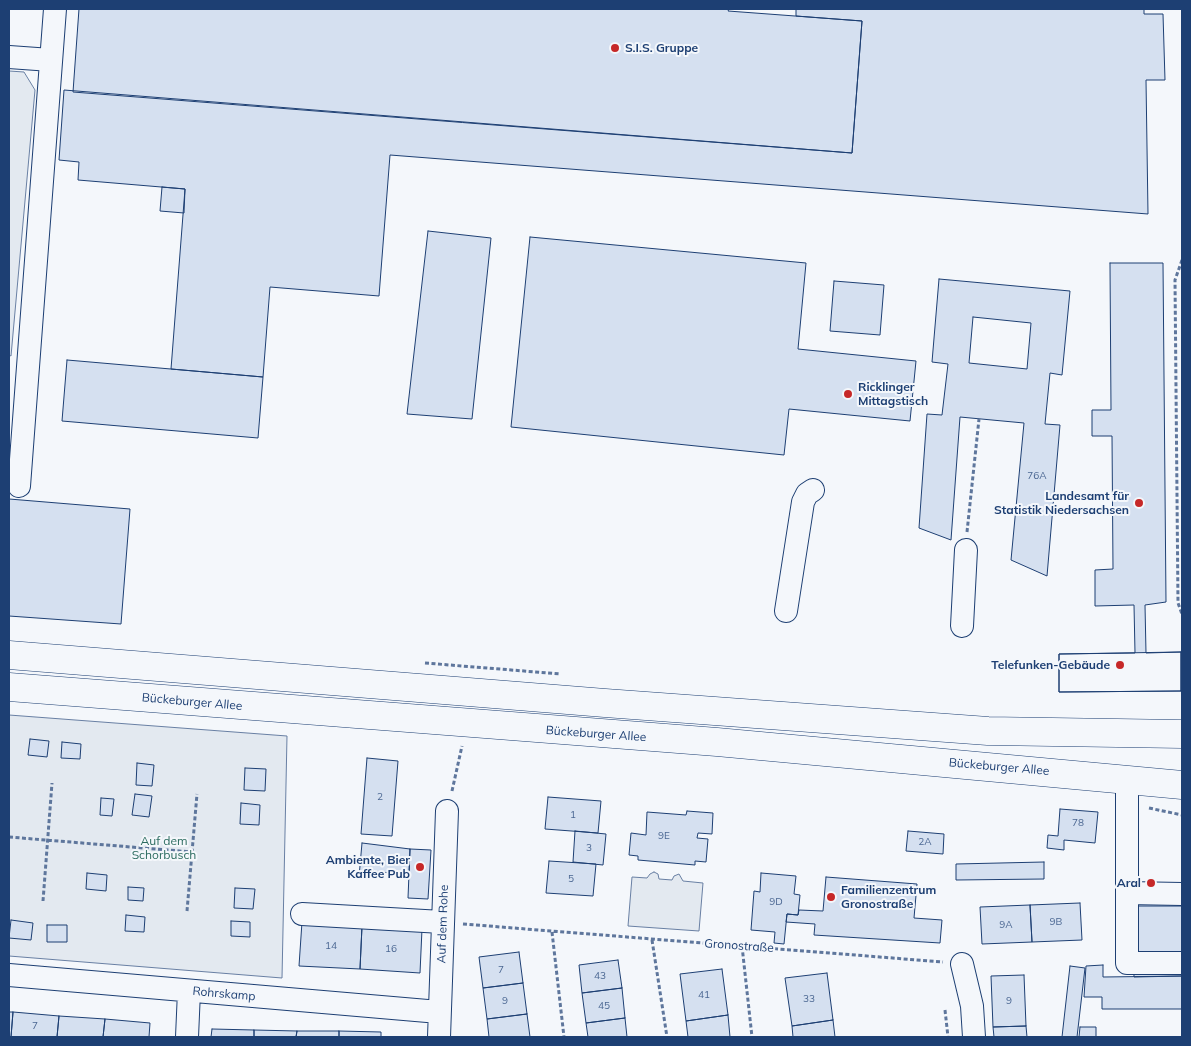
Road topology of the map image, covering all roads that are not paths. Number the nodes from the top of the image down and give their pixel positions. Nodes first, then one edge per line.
1 (55, 9) edge
2 (9, 57) edge
3 (51, 60) junction
4 (17, 394) edge
5 (19, 486) dead end
6 (813, 490) dead end
7 (966, 542) road end
8 (786, 611) dead end
9 (962, 626) dead end
10 (9, 655) edge
11 (9, 687) edge
12 (1182, 734) edge
13 (1127, 779) junction
14 (1182, 785) edge
15 (447, 811) road end
16 (1127, 892) junction
17 (1182, 894) edge
18 (302, 914) dead end
19 (442, 922) junction
20 (1182, 963) edge
21 (962, 964) road end
22 (9, 976) edge
23 (189, 991) junction
24 (440, 1012) junction
25 (187, 1037) edge
26 (439, 1037) edge
27 (974, 1037) edge

1 - 3 street
2 - 3 street
3 - 4 street
4 - 5 street
6 - 8 street
7 - 9 street
10 - 12 main road
11 - 13 main road, Bückeburger Allee
13 - 14 main road, Bückeburger Allee
13 - 16 street
15 - 19 street, Auf dem Rohe
16 - 17 street
16 - 20 street
18 - 19 street
19 - 24 street, Auf dem Rohe
21 - 27 street
22 - 23 street, Rohrskamp
23 - 24 street, Rohrskamp
23 - 25 street
24 - 26 street, Auf dem Rohe

